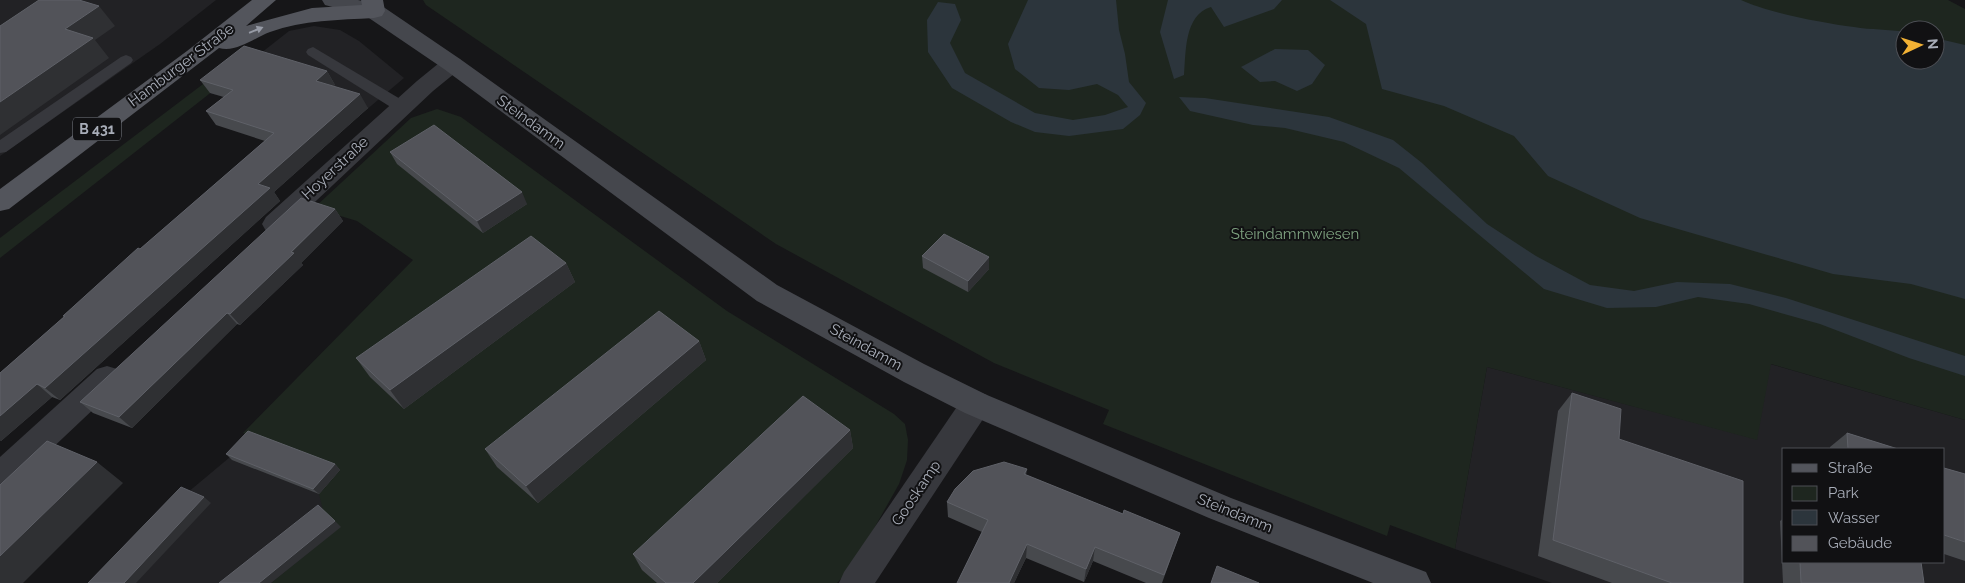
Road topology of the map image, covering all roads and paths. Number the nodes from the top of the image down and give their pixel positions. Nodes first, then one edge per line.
1 (265, 0) edge
2 (333, 0) edge
3 (372, 4) edge
4 (313, 52) dead end
5 (195, 56) junction
6 (126, 60) dead end
7 (452, 64) junction
8 (402, 106) junction
9 (0, 148) edge
10 (0, 202) edge
11 (257, 240) edge
12 (127, 360) edge
13 (976, 404) junction
14 (0, 477) edge
15 (856, 583) edge
16 (1414, 583) edge

1 - 5 main road, Hamburger Straße / B 431
2 - 3 street, Steindamm
5 -> 3 main road
3 - 7 street, Steindamm
4 - 8 lane
5 - 10 main road, Hamburger Straße / B 431
6 - 9 lane
7 - 8 street, Hoyerstraße
7 - 13 street, Steindamm
8 - 11 street, Hoyerstraße
12 - 14 street
13 - 15 street, Gooskamp
13 - 16 street, Steindamm

